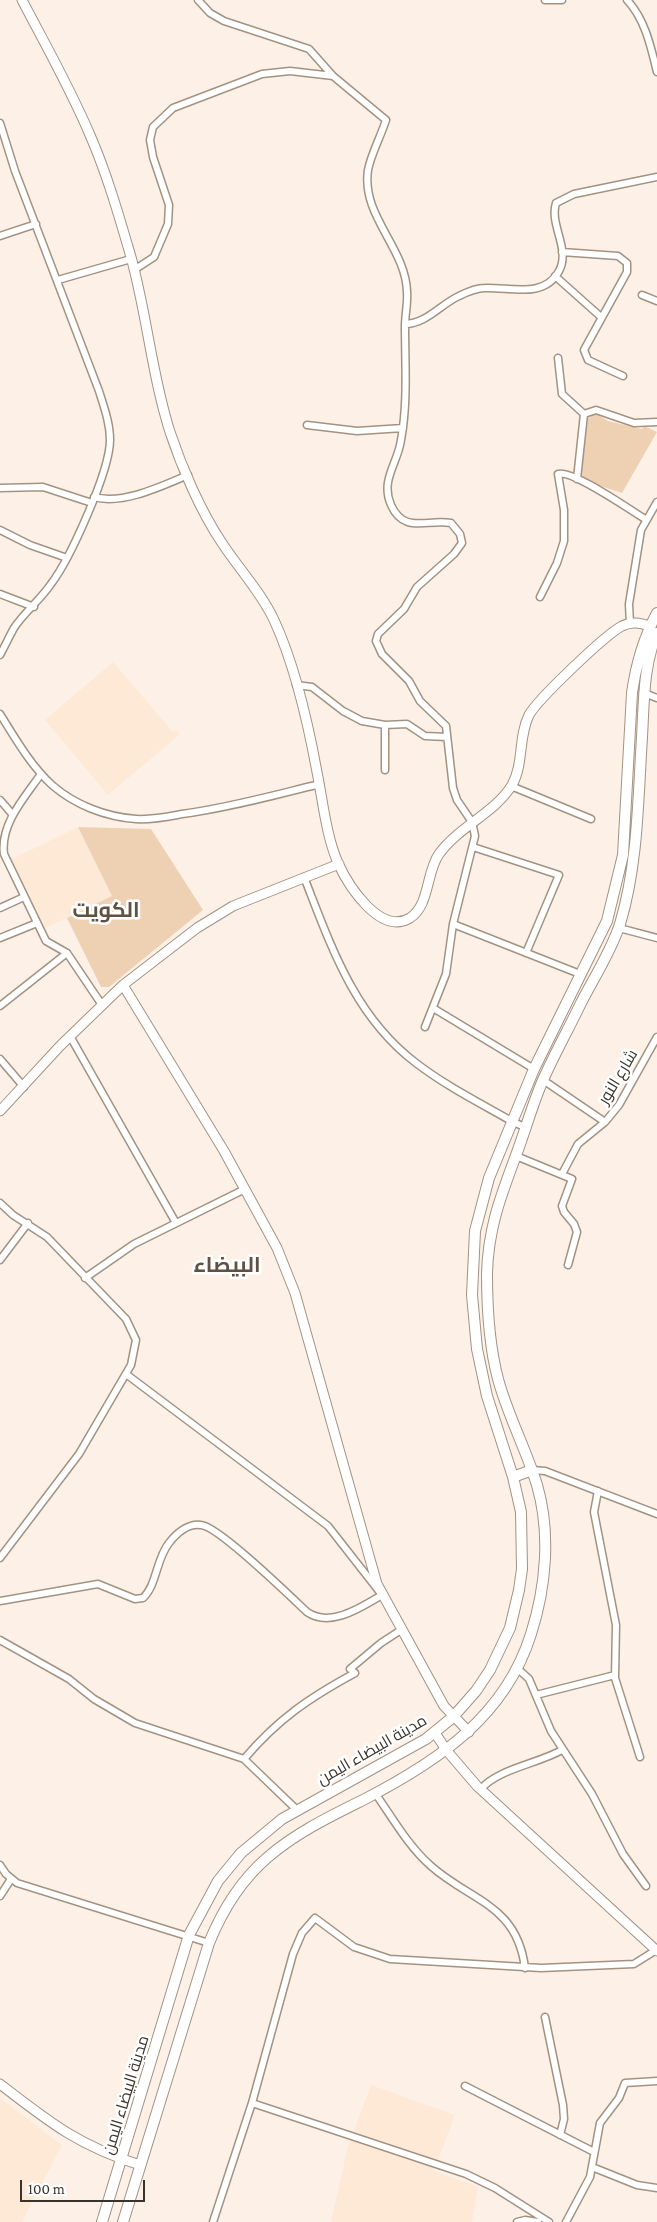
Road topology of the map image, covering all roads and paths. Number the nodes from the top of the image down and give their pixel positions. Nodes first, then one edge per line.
1 (22, 0) edge
2 (198, 0) edge
3 (545, 0) edge
4 (562, 0) edge
5 (627, 0) edge
6 (657, 72) edge
7 (333, 76) junction
8 (0, 123) edge
9 (657, 176) edge
10 (36, 224) junction
11 (0, 236) edge
12 (562, 252) junction
13 (131, 259) junction
14 (134, 270) junction
15 (555, 276) junction
16 (58, 280) junction
17 (642, 295) dead end
18 (657, 301) edge
19 (601, 317) junction
20 (405, 324) junction
21 (558, 358) dead end
22 (623, 376) dead end
23 (584, 414) junction
24 (657, 422) edge
25 (307, 425) dead end
26 (403, 428) junction
27 (188, 475) junction
28 (577, 479) junction
29 (0, 488) edge
30 (93, 500) junction
31 (657, 502) edge
32 (645, 519) junction
33 (0, 530) edge
34 (67, 558) junction
35 (0, 594) edge
36 (540, 597) dead end
37 (34, 607) junction
38 (657, 613) edge
39 (630, 624) junction
40 (653, 630) edge
41 (0, 655) edge
42 (296, 685) junction
43 (644, 693) junction
44 (657, 698) edge
45 (0, 714) edge
46 (385, 725) junction
47 (447, 737) junction
48 (385, 770) dead end
49 (41, 774) junction
50 (320, 784) junction
51 (511, 786) junction
52 (0, 800) edge
53 (13, 815) junction
54 (591, 819) dead end
55 (472, 822) junction
56 (473, 847) junction
57 (339, 864) junction
58 (304, 877) junction
59 (24, 898) junction
60 (0, 908) edge
61 (37, 922) junction
62 (454, 924) junction
63 (619, 928) junction
64 (0, 938) edge
65 (657, 938) edge
66 (67, 953) junction
67 (526, 953) junction
68 (580, 974) junction
69 (123, 985) junction
70 (102, 1005) junction
71 (0, 1006) edge
72 (433, 1008) junction
73 (425, 1027) dead end
74 (70, 1036) junction
75 (657, 1037) edge
76 (0, 1059) edge
77 (534, 1069) junction
78 (543, 1080) junction
79 (24, 1087) junction
80 (0, 1111) edge
81 (513, 1122) junction
82 (605, 1122) junction
83 (525, 1127) junction
84 (516, 1156) junction
85 (562, 1174) junction
86 (244, 1189) junction
87 (0, 1203) edge
88 (28, 1223) junction
89 (176, 1223) junction
90 (0, 1260) edge
91 (568, 1265) dead end
92 (85, 1278) junction
93 (126, 1374) junction
94 (532, 1470) junction
95 (513, 1477) junction
96 (598, 1491) junction
97 (657, 1514) edge
98 (0, 1558) edge
99 (382, 1595) junction
100 (0, 1601) edge
101 (401, 1630) junction
102 (0, 1640) edge
103 (517, 1668) junction
104 (615, 1674) junction
105 (536, 1695) junction
106 (454, 1717) junction
107 (469, 1732) junction
108 (435, 1733) junction
109 (562, 1750) junction
110 (447, 1751) junction
111 (640, 1757) dead end
112 (244, 1759) junction
113 (481, 1789) junction
114 (375, 1793) junction
115 (297, 1810) junction
116 (0, 1865) edge
117 (11, 1880) junction
118 (646, 1886) dead end
119 (0, 1896) edge
120 (189, 1936) junction
121 (209, 1943) junction
122 (656, 1950) edge
123 (525, 1968) junction
124 (545, 2017) dead end
125 (657, 2081) edge
126 (0, 2084) edge
127 (465, 2086) dead end
128 (252, 2103) junction
129 (560, 2135) junction
130 (594, 2152) junction
131 (122, 2159) junction
132 (140, 2165) junction
133 (592, 2166) junction
134 (657, 2188) edge
135 (102, 2222) edge
136 (123, 2222) edge
137 (213, 2222) edge
138 (517, 2222) edge
139 (538, 2222) edge
140 (542, 2222) edge
141 (549, 2222) edge
142 (566, 2222) edge

1 - 13 street
2 - 7 street
3 - 4 street
5 - 6 street
7 - 14 street
7 - 20 street
8 - 10 street
9 - 12 street
10 - 11 street
10 - 16 street
12 - 15 street
12 - 19 street
13 - 14 street
13 - 16 street
14 - 27 street
15 - 19 street
15 - 20 street
16 - 30 street
17 - 18 street
19 - 22 street
20 - 26 street
21 - 23 street
23 - 24 street
23 - 28 street
25 - 26 street
26 - 47 street
27 - 30 street
27 - 42 street
28 - 32 street
28 - 36 street
29 - 30 street
30 - 34 street
31 - 32 street
32 - 39 street
33 - 34 street
34 - 37 street
35 - 37 street
37 - 41 street
38 - 40 main road
39 - 40 street
39 - 51 street
40 - 43 main road
40 - 68 main road, مدينة البيضاء اليمن
42 - 46 street
42 - 50 street
43 - 44 street
43 - 63 main road
45 - 49 street
46 - 47 street
46 - 48 street
47 - 55 street
49 - 50 street
49 - 53 street
50 - 57 street
51 - 54 street
51 - 55 street
52 - 53 street
53 - 59 street
55 - 56 street
55 - 57 street
56 - 62 street
56 - 67 street
57 - 58 street
58 - 69 street
58 - 81 street
59 - 60 street
59 - 61 street
61 - 64 street
61 - 66 street
62 - 67 street
62 - 72 street
63 - 65 street
63 - 78 main road
66 - 70 street
66 - 71 street
67 - 68 street
68 - 77 main road, مدينة البيضاء اليمن
69 - 70 street
69 - 86 street
70 - 74 street
72 - 73 street
72 - 77 street
74 - 79 street
74 - 89 street
75 - 82 street, شارع النور
76 - 79 street
77 - 81 main road, مدينة البيضاء اليمن
78 - 82 street
78 - 83 main road
79 - 80 street
81 - 83 street
81 - 95 main road, مدينة البيضاء اليمن
82 - 85 street, شارع النور
83 - 84 main road
84 - 85 street
84 - 94 main road
85 - 91 street
86 - 89 street
86 - 99 street
87 - 88 street
88 - 90 street
88 - 92 street
89 - 92 street
92 - 93 street
93 - 98 street
93 - 99 street
94 - 95 main road
94 - 96 street
94 - 103 main road
95 - 106 main road, مدينة البيضاء اليمن
96 - 97 street
96 - 104 street
99 - 100 street
99 - 101 street
101 - 106 street
101 - 112 street
102 - 112 street
103 - 105 street
103 - 107 main road
104 - 105 street
104 - 111 street
105 - 109 street
106 - 107 street
106 - 108 main road, مدينة البيضاء اليمن
107 - 110 main road
108 - 110 street
108 - 115 main road, مدينة البيضاء اليمن
109 - 113 street
109 - 118 street
110 - 113 street
110 - 114 main road
112 - 115 street
113 - 122 street
114 - 121 main road
114 - 123 street
115 - 120 main road, مدينة البيضاء اليمن
116 - 117 street
117 - 119 street
117 - 120 street
120 - 121 street
120 - 131 main road, مدينة البيضاء اليمن
121 - 132 main road
122 - 123 street
123 - 128 street
124 - 129 street
125 - 130 street
126 - 131 street
127 - 129 street
128 - 137 street
128 - 141 street
129 - 130 street
130 - 133 street
131 - 132 street
131 - 135 main road, مدينة البيضاء اليمن
132 - 136 main road
133 - 134 street
133 - 142 street
138 - 139 street
140 - 141 street

